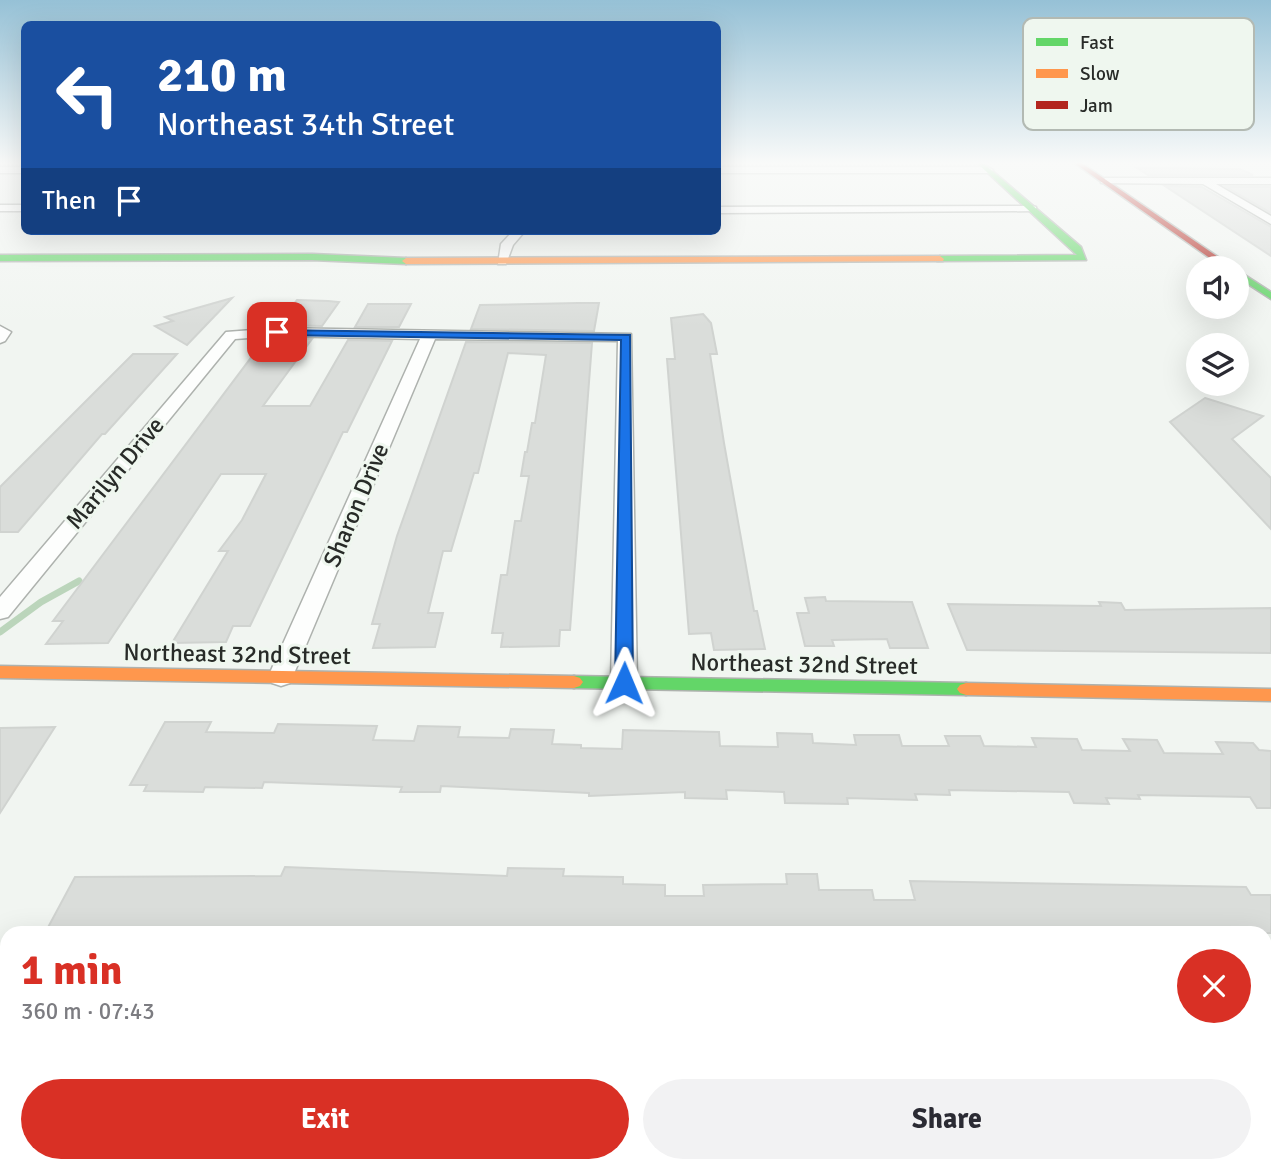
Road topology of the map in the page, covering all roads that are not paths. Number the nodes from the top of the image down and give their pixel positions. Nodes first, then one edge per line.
1 (1041, 217) edge
2 (1156, 217) edge
3 (516, 235) edge
4 (1213, 256) edge
5 (0, 258) edge
6 (502, 261) junction
7 (1249, 281) edge
8 (1270, 295) edge
9 (0, 330) edge
10 (430, 333) junction
11 (0, 338) edge
12 (0, 612) edge
13 (0, 672) edge
14 (281, 677) junction
15 (624, 683) junction
16 (1271, 695) edge

1 - 6 street
2 - 4 street
3 - 6 street
5 - 6 street
7 - 8 street
9 - 11 street
10 - 12 street, Marilyn Drive
10 - 14 street, Sharon Drive
10 - 15 street
13 - 14 street, Northeast 32nd Street
14 - 15 street, Northeast 32nd Street
15 - 16 street, Northeast 32nd Street

